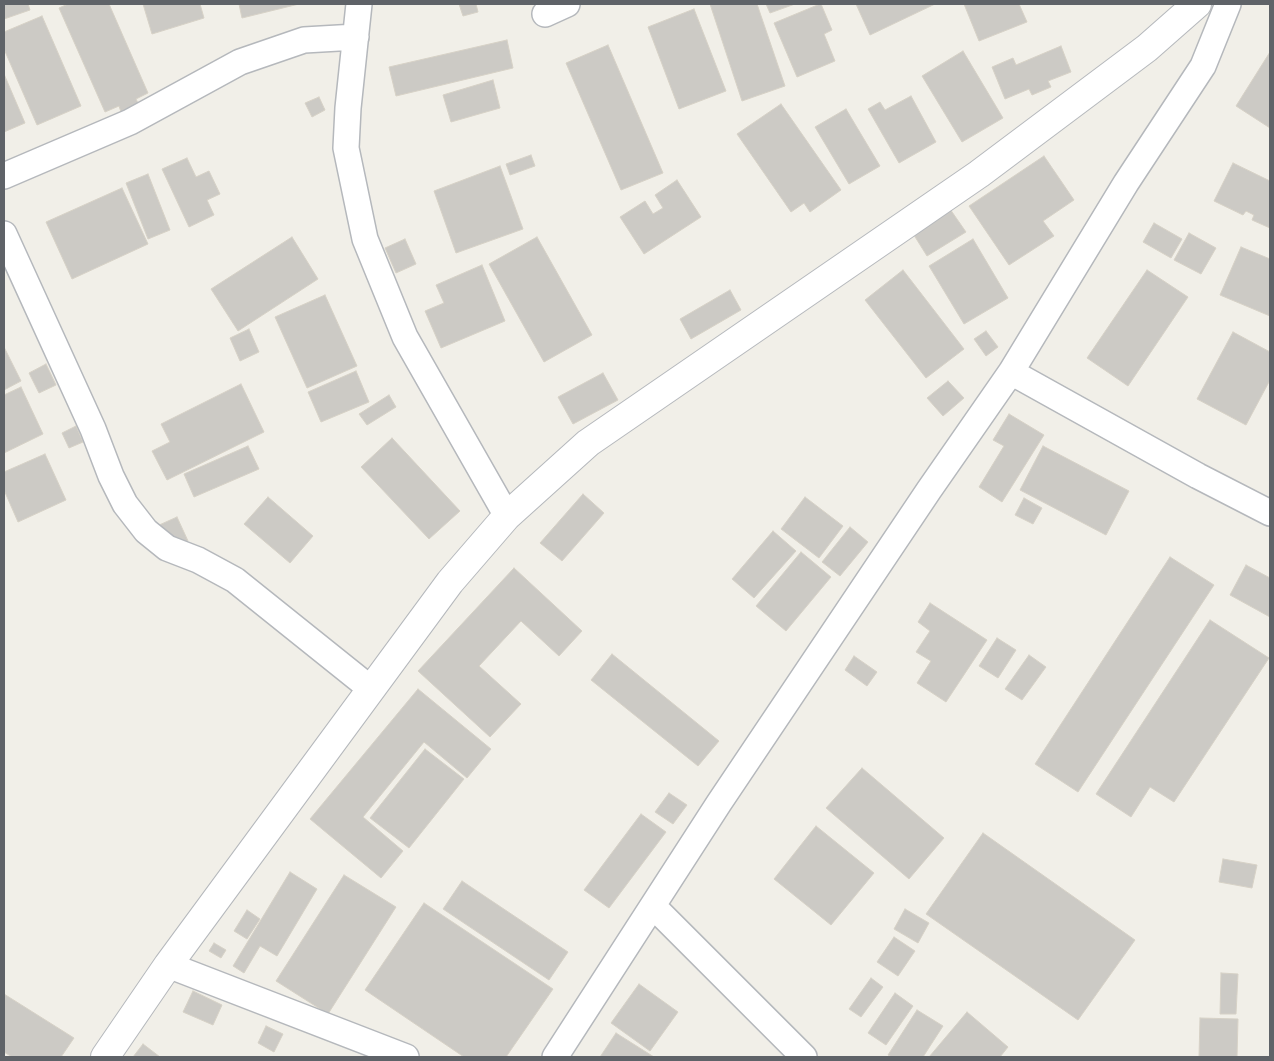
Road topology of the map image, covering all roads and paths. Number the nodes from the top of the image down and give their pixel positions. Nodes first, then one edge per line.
1 (359, 4) edge
2 (1197, 4) edge
3 (1228, 4) edge
4 (356, 37) junction
5 (4, 176) edge
6 (4, 234) edge
7 (1011, 372) junction
8 (1270, 513) edge
9 (508, 516) junction
10 (371, 689) junction
11 (653, 906) junction
12 (168, 965) junction
13 (105, 1057) edge
14 (406, 1057) edge
15 (555, 1057) edge
16 (804, 1057) edge

1 - 4 street
2 - 9 street
3 - 7 street
4 - 5 street
4 - 9 street
6 - 10 street
7 - 8 street
7 - 11 street
9 - 10 street
10 - 12 street
11 - 15 street
11 - 16 street
12 - 13 street
12 - 14 street

